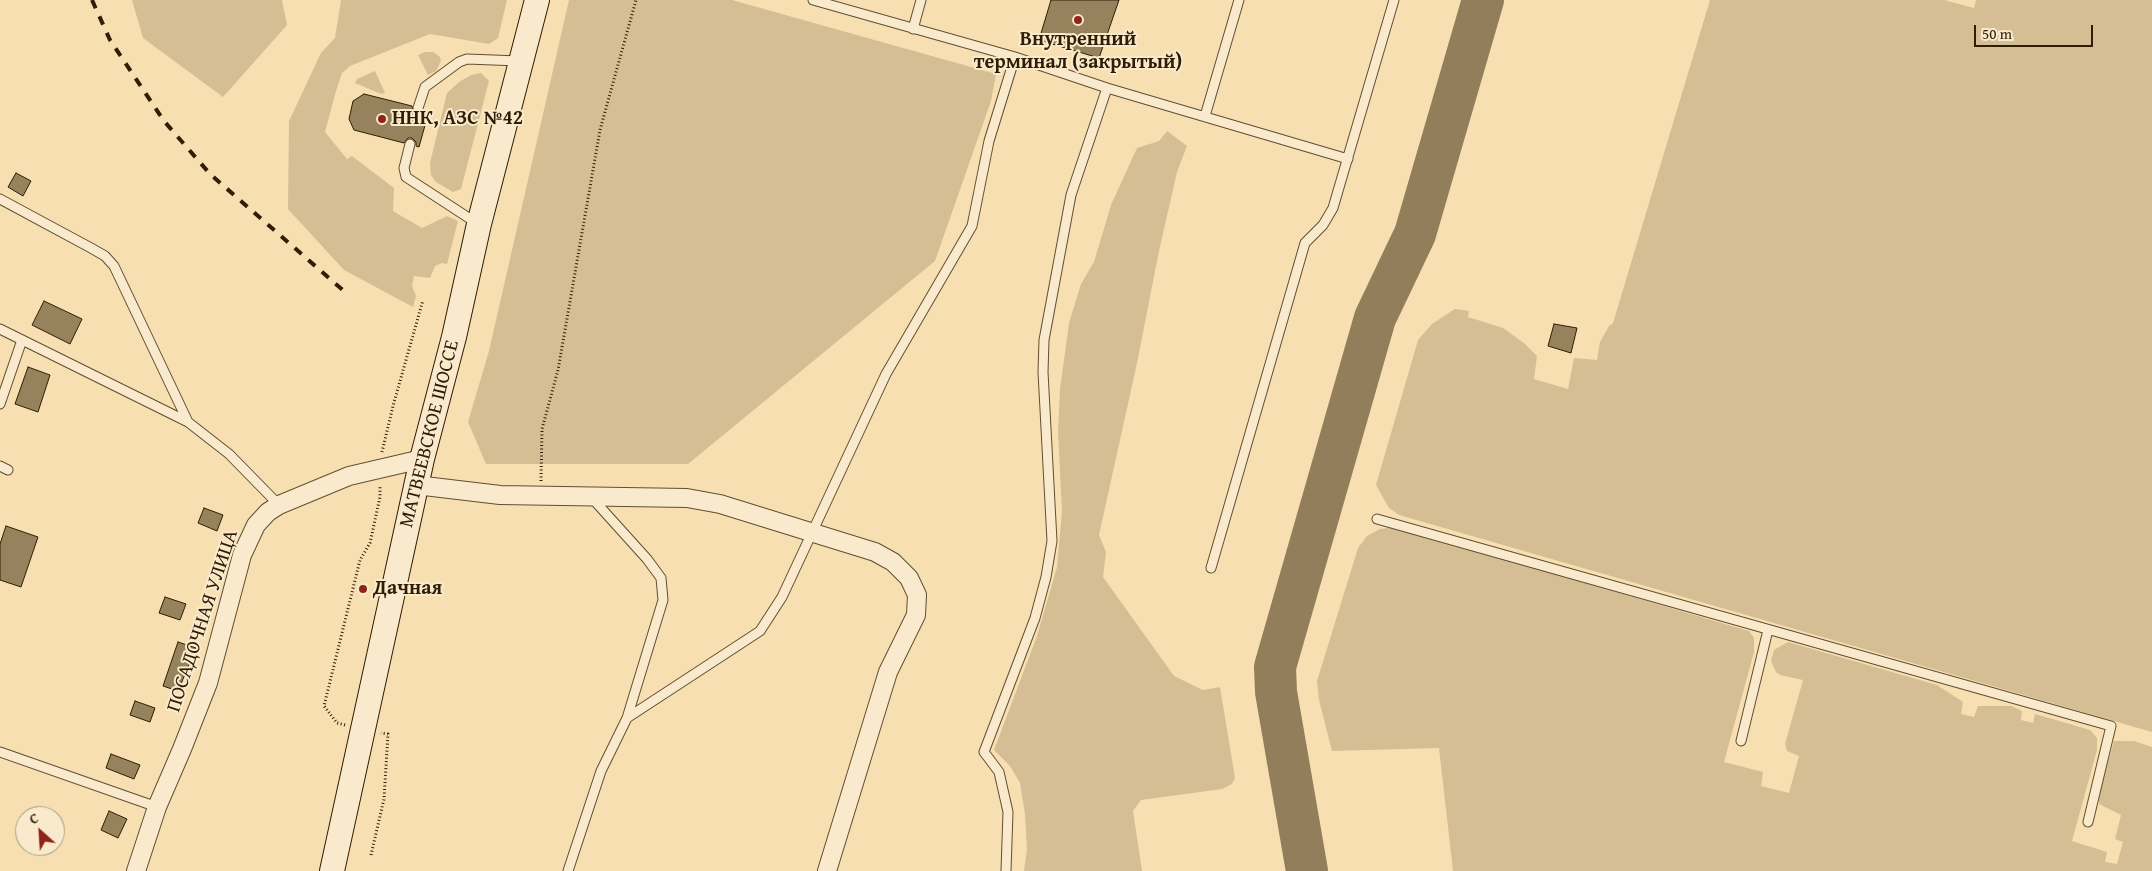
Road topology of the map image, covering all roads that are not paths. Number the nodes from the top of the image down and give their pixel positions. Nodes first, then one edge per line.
1 (537, 0) edge
2 (813, 0) edge
3 (921, 0) edge
4 (1239, 0) edge
5 (1394, 0) edge
6 (913, 29) junction
7 (1015, 57) junction
8 (520, 61) junction
9 (1107, 88) junction
10 (418, 108) dead end
11 (1205, 116) junction
12 (410, 144) dead end
13 (1348, 159) junction
14 (0, 199) edge
15 (479, 224) junction
16 (0, 329) edge
17 (22, 340) junction
18 (0, 404) edge
19 (188, 422) junction
20 (422, 459) junction
21 (416, 485) junction
22 (592, 498) junction
23 (279, 505) junction
24 (1377, 519) dead end
25 (811, 533) junction
26 (1211, 568) dead end
27 (1768, 630) junction
28 (627, 718) junction
29 (1741, 741) dead end
30 (0, 752) edge
31 (157, 807) junction
32 (2088, 822) dead end
33 (136, 871) edge
34 (332, 871) edge
35 (568, 871) edge
36 (828, 871) edge
37 (1006, 871) edge

1 - 8 main road, МАТВЕЕВСКОЕ ШОССЕ
2 - 6 lane
3 - 6 lane
4 - 11 lane
5 - 13 lane
6 - 7 lane
7 - 9 lane
7 - 25 lane
8 - 10 lane
8 - 15 main road, МАТВЕЕВСКОЕ ШОССЕ
9 - 11 lane
9 - 37 lane
11 - 13 lane
12 - 15 lane
13 - 26 lane
14 - 19 lane
15 - 20 main road, МАТВЕЕВСКОЕ ШОССЕ
16 - 17 lane
17 - 18 lane
17 - 19 lane
19 - 23 lane
20 - 21 main road, МАТВЕЕВСКОЕ ШОССЕ
20 - 23 street, ПОСАДОЧНАЯ УЛИЦА
21 - 22 street
21 - 34 main road, МАТВЕЕВСКОЕ ШОССЕ
22 - 25 street
22 - 28 lane
23 - 31 street, ПОСАДОЧНАЯ УЛИЦА
24 - 27 lane
25 - 28 lane
25 - 36 street
27 - 29 lane
27 - 32 lane
28 - 35 lane
30 - 31 lane
31 - 33 street, ПОСАДОЧНАЯ УЛИЦА

